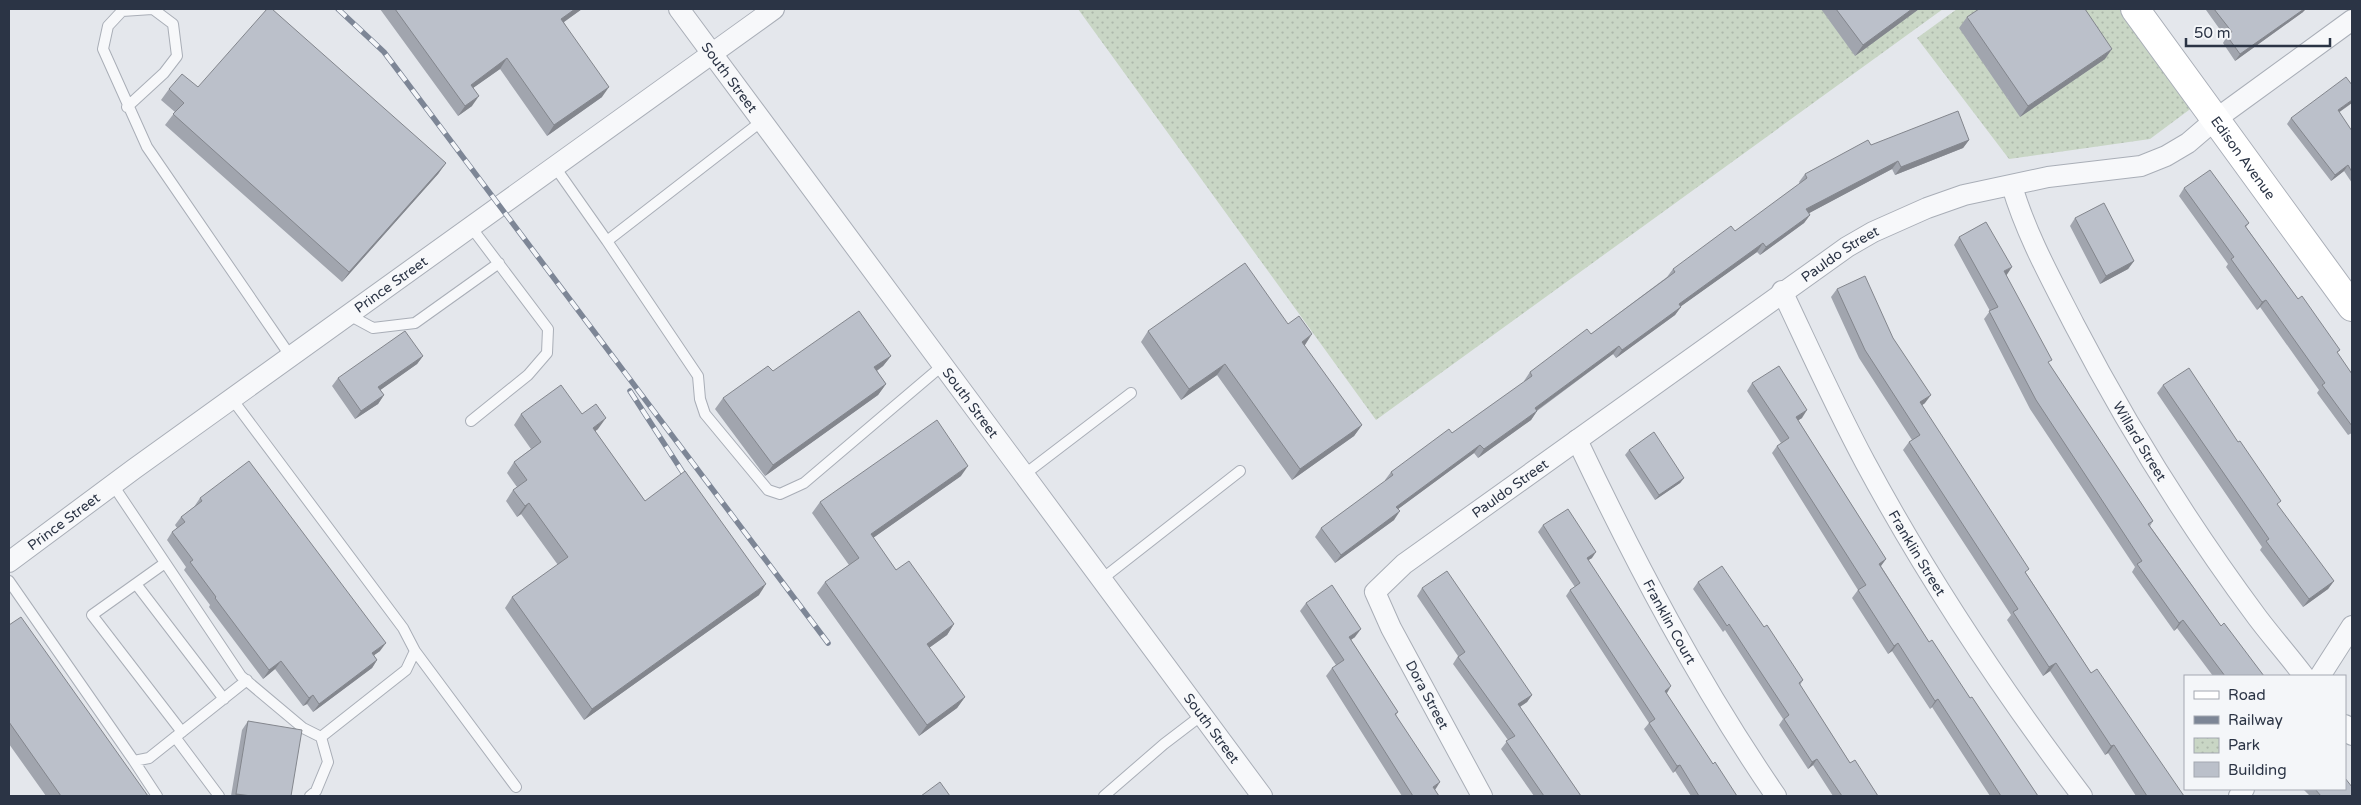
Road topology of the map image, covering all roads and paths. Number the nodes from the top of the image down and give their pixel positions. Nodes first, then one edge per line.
1 (153, 9) edge
2 (680, 9) edge
3 (774, 9) edge
4 (2135, 9) edge
5 (2352, 20) edge
6 (712, 53) junction
7 (127, 107) junction
8 (2216, 119) junction
9 (762, 121) junction
10 (555, 167) junction
11 (2012, 186) junction
12 (471, 227) junction
13 (606, 241) junction
14 (499, 263) junction
15 (1782, 291) junction
16 (2352, 307) edge
17 (349, 315) junction
18 (290, 357) junction
19 (943, 365) junction
20 (1131, 393) dead end
21 (232, 399) junction
22 (471, 421) dead end
23 (1577, 440) junction
24 (1240, 472) dead end
25 (1025, 474) junction
26 (112, 485) junction
27 (9, 562) edge
28 (165, 563) junction
29 (1102, 579) junction
30 (9, 581) edge
31 (136, 584) junction
32 (1375, 592) joint
33 (2352, 626) edge
34 (415, 651) junction
35 (2303, 675) edge
36 (2321, 675) edge
37 (246, 680) junction
38 (224, 699) junction
39 (1202, 715) junction
40 (178, 735) junction
41 (321, 737) junction
42 (134, 761) junction
43 (516, 787) dead end
44 (157, 796) edge
45 (219, 796) edge
46 (310, 796) edge
47 (1104, 796) edge
48 (1262, 796) edge
49 (1482, 796) edge
50 (1776, 796) edge
51 (2082, 796) edge

1 - 7 lane
1 - 7 lane
2 - 6 street, South Street
3 - 6 street, Prince Street
4 - 8 street, Edison Avenue
5 - 8 street, Pauldo Street
6 - 9 street, South Street
6 - 10 street, Prince Street
7 - 18 lane
8 - 11 street, Pauldo Street
8 - 16 street, Edison Avenue
9 - 13 lane
9 - 19 street, South Street
10 - 12 street, Prince Street
10 - 13 lane
11 - 15 street, Pauldo Street
11 - 35 street, Willard Street
12 - 14 lane
12 - 17 street, Prince Street
13 - 19 lane
14 - 17 lane
14 - 22 lane
15 - 23 street, Pauldo Street
15 - 51 street, Franklin Street
17 - 18 street, Prince Street
18 - 21 street, Prince Street
19 - 25 street, South Street
20 - 25 lane
21 - 26 street, Prince Street
21 - 34 lane
23 - 32 street, Pauldo Street
23 - 50 street, Franklin Court
24 - 29 lane
25 - 29 street, South Street
26 - 27 street, Prince Street
26 - 28 lane
28 - 31 lane
28 - 37 lane
29 - 39 street, South Street
30 - 42 lane
31 - 38 lane
31 - 40 lane
32 - 49 street, Dora Street
33 - 36 street
34 - 41 lane
34 - 43 lane
37 - 38 lane
37 - 41 lane
38 - 40 lane
39 - 47 lane
39 - 48 street, South Street
40 - 42 lane
40 - 45 lane
41 - 46 lane
42 - 44 lane

